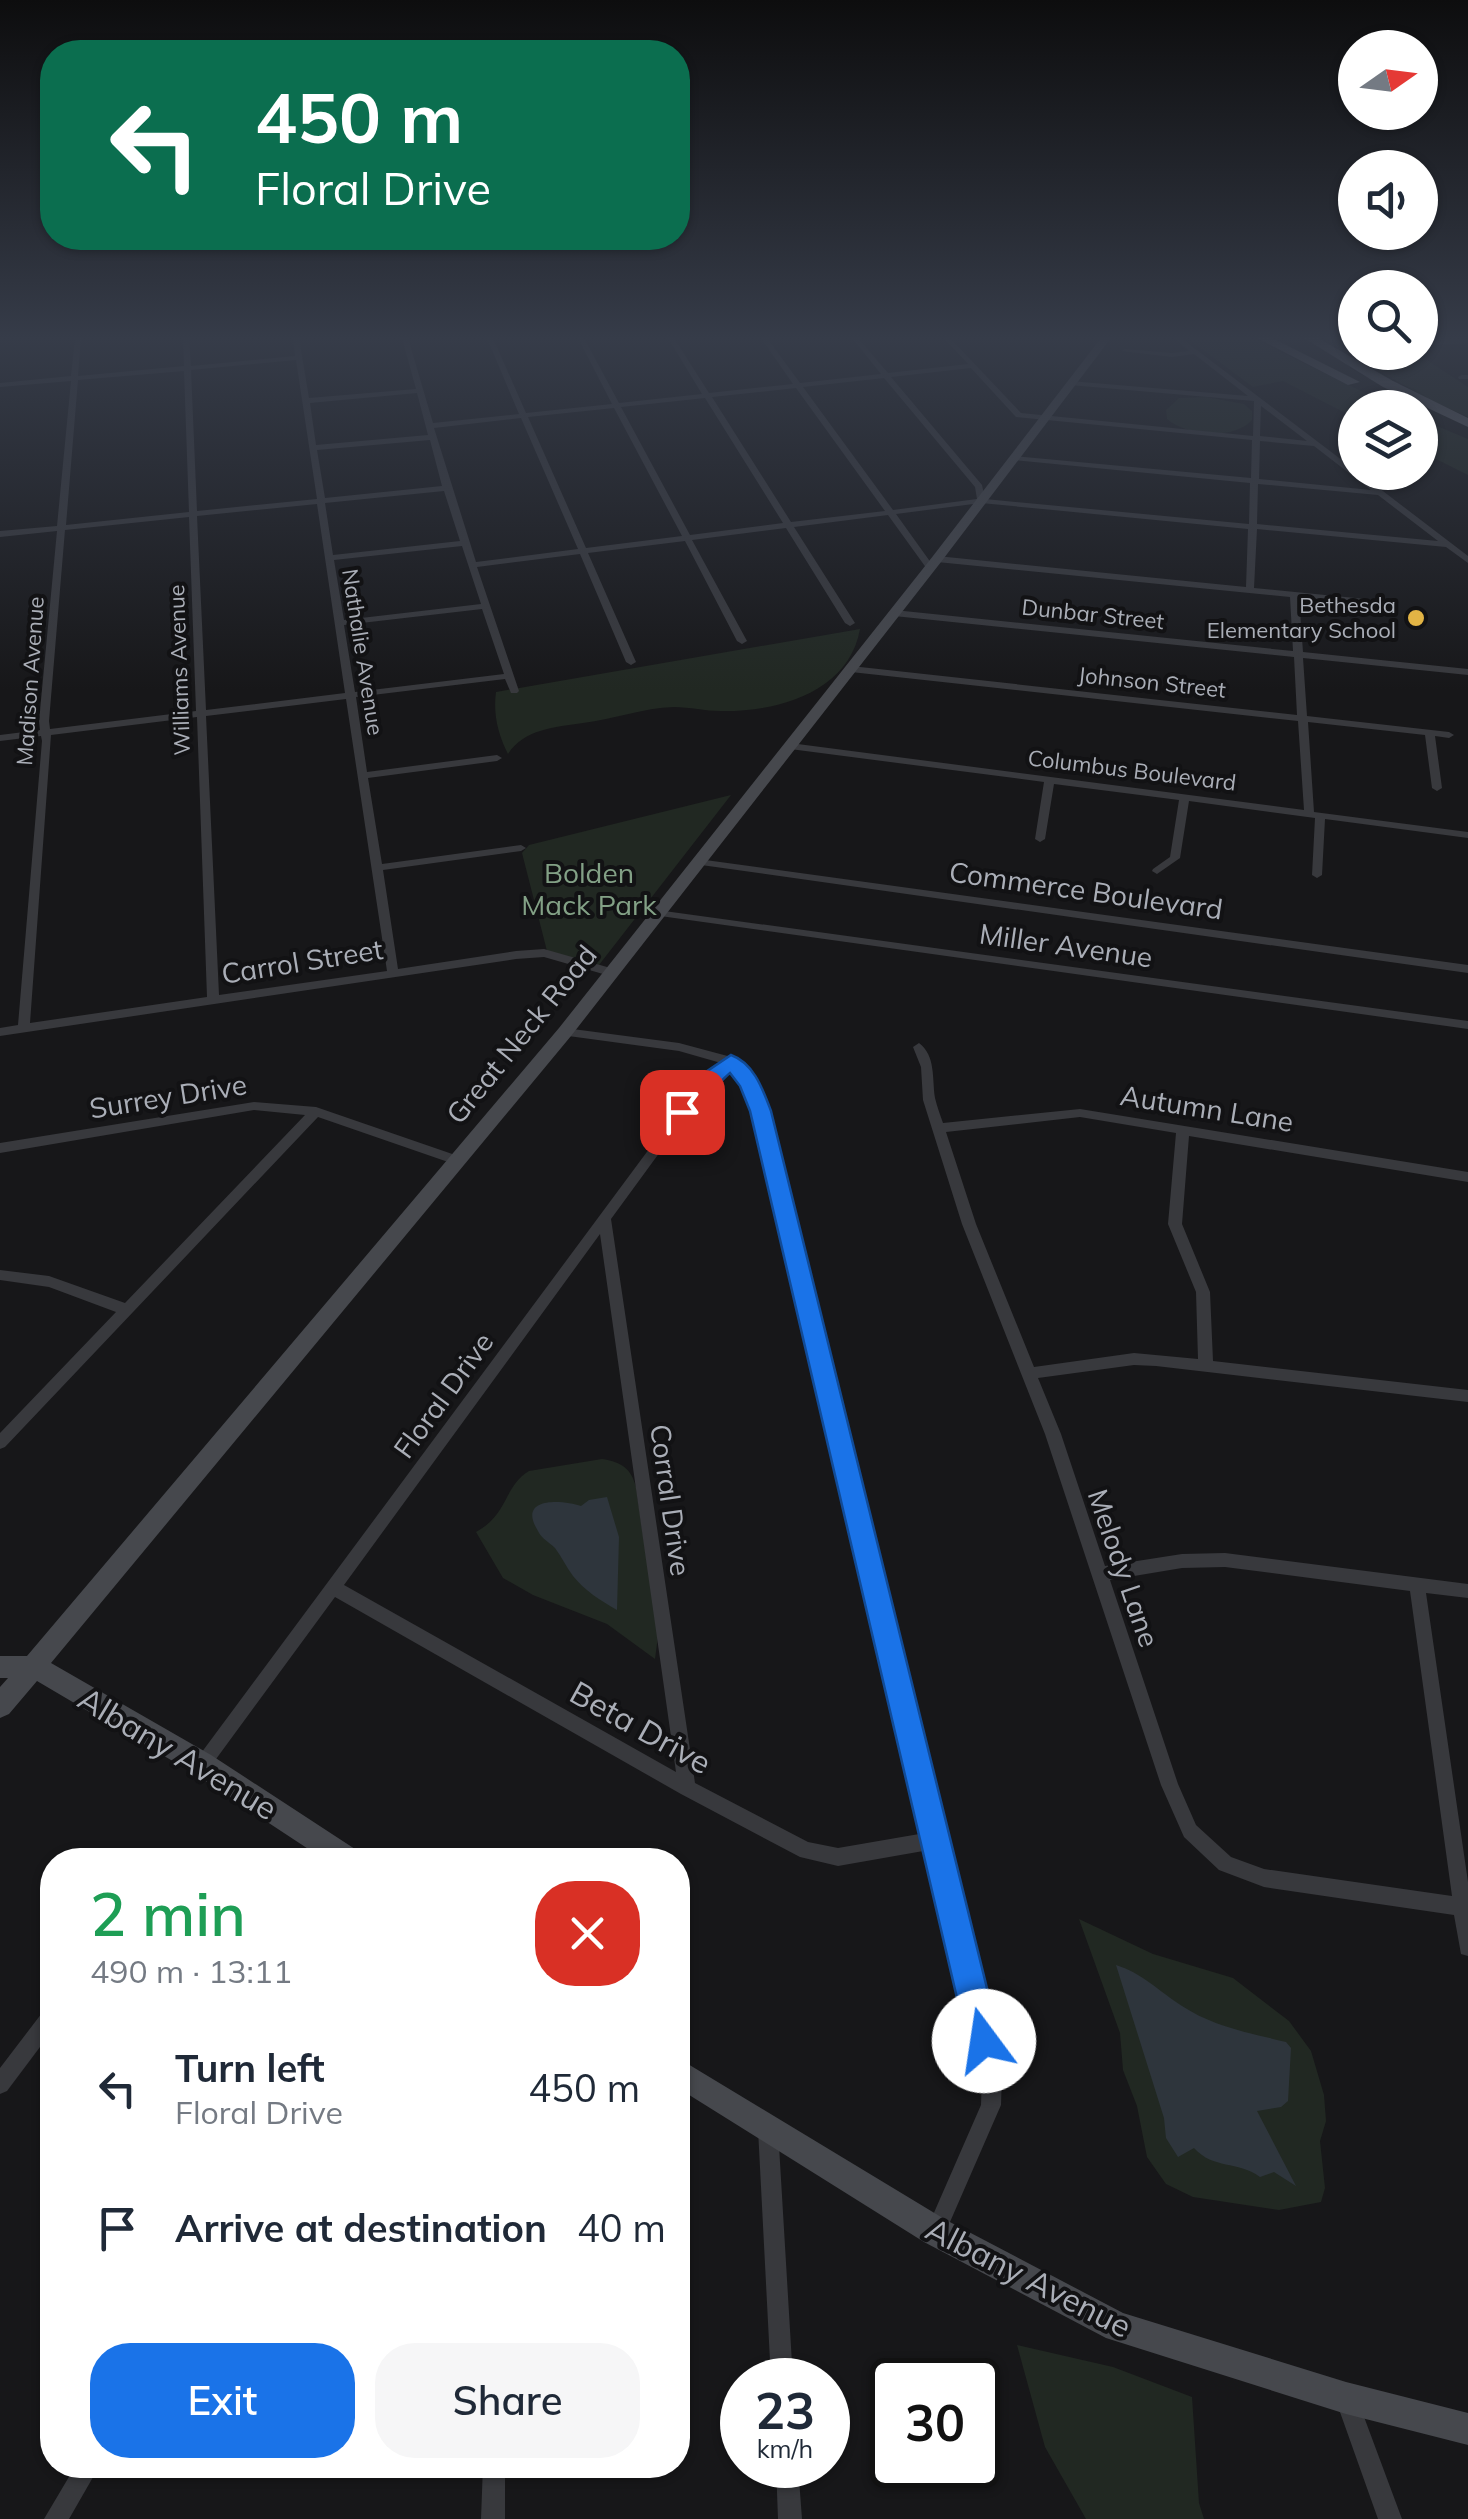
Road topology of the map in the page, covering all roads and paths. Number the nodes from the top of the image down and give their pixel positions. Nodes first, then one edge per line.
1 (67, 456) edge
2 (190, 456) edge
3 (313, 456) edge
4 (438, 456) edge
5 (541, 456) edge
6 (644, 456) edge
7 (746, 456) edge
8 (849, 456) edge
9 (953, 456) edge
10 (1255, 456) edge
11 (1331, 456) edge
12 (1014, 458) joint
13 (1254, 481) junction
14 (447, 488) junction
15 (1380, 492) junction
16 (318, 501) junction
17 (981, 501) junction
18 (192, 514) junction
19 (891, 514) junction
20 (791, 526) junction
21 (1254, 527) junction
22 (61, 528) junction
23 (0, 534) edge
24 (687, 539) junction
25 (466, 544) junction
26 (1449, 545) junction
27 (582, 552) junction
28 (328, 558) junction
29 (1468, 560) edge
30 (933, 563) junction
31 (473, 566) junction
32 (1250, 590) junction
33 (1294, 595) junction
34 (1372, 602) dead end
35 (486, 606) junction
36 (894, 614) junction
37 (338, 623) junction
38 (850, 623) dead end
39 (742, 641) dead end
40 (1298, 656) junction
41 (630, 662) dead end
42 (851, 669) junction
43 (1468, 672) edge
44 (508, 676) junction
45 (514, 691) dead end
46 (349, 696) junction
47 (200, 714) junction
48 (1302, 719) junction
49 (46, 732) junction
50 (1430, 734) junction
51 (1449, 736) dead end
52 (0, 738) edge
53 (790, 746) junction
54 (497, 758) dead end
55 (362, 776) junction
56 (1050, 780) junction
57 (1437, 788) dead end
58 (1184, 798) junction
59 (1315, 814) junction
60 (1468, 835) edge
61 (1040, 839) dead end
62 (521, 848) dead end
63 (698, 862) junction
64 (376, 868) junction
65 (1156, 871) dead end
66 (1317, 875) dead end
67 (657, 913) junction
68 (1468, 969) edge
69 (610, 972) junction
70 (393, 973) junction
71 (213, 1000) junction
72 (1468, 1025) edge
73 (24, 1028) junction
74 (0, 1032) edge
75 (564, 1032) junction
76 (919, 1048) dead end
77 (731, 1062) junction
78 (316, 1111) junction
79 (937, 1128) junction
80 (1184, 1130) junction
81 (0, 1148) edge
82 (456, 1160) junction
83 (1468, 1176) edge
84 (605, 1220) junction
85 (0, 1276) edge
86 (126, 1310) junction
87 (1206, 1366) junction
88 (1028, 1374) junction
89 (1468, 1396) edge
90 (0, 1443) edge
91 (1100, 1574) junction
92 (1417, 1584) junction
93 (335, 1588) junction
94 (1468, 1591) edge
95 (0, 1667) edge
96 (36, 1667) junction
97 (0, 1706) edge
98 (202, 1764) junction
99 (687, 1788) junction
100 (934, 1840) junction
101 (331, 1848) edge
102 (1462, 1907) junction
103 (1468, 1948) edge
104 (40, 2032) edge
105 (690, 2079) edge
106 (0, 2084) edge
107 (768, 2128) junction
108 (935, 2231) junction
109 (781, 2358) edge
110 (1346, 2398) junction
111 (1468, 2429) edge
112 (81, 2478) edge
113 (494, 2478) edge
114 (788, 2488) edge
115 (56, 2519) edge
116 (493, 2519) edge
117 (790, 2519) edge
118 (1390, 2519) edge

1 - 22 street, Madison Avenue
2 - 18 street, Williams Avenue
3 - 16 street, Nathalie Avenue
4 - 14 street
5 - 27 street
6 - 24 street
7 - 20 street
8 - 19 street
9 - 17 street
10 - 13 street
11 - 15 street
12 - 13 street
12 - 17 main road, Great Neck Road
13 - 15 street
13 - 21 street
14 - 16 street
14 - 25 street
15 - 26 street
16 - 18 street
16 - 28 street, Nathalie Avenue
17 - 19 street
17 - 21 street
17 - 30 main road, Great Neck Road
18 - 22 street
18 - 47 street, Williams Avenue
19 - 20 street
19 - 30 street
20 - 24 street
20 - 38 street
21 - 26 street
21 - 32 street
22 - 23 street
22 - 49 street, Madison Avenue
24 - 27 street
24 - 39 street
25 - 28 street
25 - 31 street
26 - 29 street
27 - 31 street
27 - 41 street
28 - 37 street, Nathalie Avenue
30 - 32 street
30 - 36 main road, Great Neck Road
31 - 35 street
32 - 33 street
33 - 34 street
33 - 40 street
35 - 37 street
35 - 44 street
36 - 40 street, Dunbar Street
36 - 42 main road, Great Neck Road
37 - 46 street, Nathalie Avenue
40 - 43 street, Dunbar Street
40 - 48 street
42 - 48 street, Johnson Street
42 - 53 main road, Great Neck Road
44 - 45 street
44 - 46 street
46 - 47 street
46 - 55 street, Nathalie Avenue
47 - 49 street
47 - 71 street, Williams Avenue
48 - 50 street, Johnson Street
48 - 59 street
49 - 52 street
49 - 73 street, Madison Avenue
50 - 51 street, Johnson Street
50 - 57 street
53 - 56 street, Columbus Boulevard
53 - 63 main road, Great Neck Road
54 - 55 street
55 - 64 street, Nathalie Avenue
56 - 58 street, Columbus Boulevard
56 - 61 street
58 - 59 street, Columbus Boulevard
58 - 65 street
59 - 60 street, Columbus Boulevard
59 - 66 street
62 - 64 street
63 - 67 main road, Great Neck Road
63 - 68 street, Commerce Boulevard
64 - 70 street, Nathalie Avenue
67 - 69 main road, Great Neck Road
67 - 72 street, Miller Avenue
69 - 70 street, Carrol Street
69 - 75 main road, Great Neck Road
70 - 71 street, Carrol Street
71 - 73 street, Carrol Street
73 - 74 street, Carrol Street
75 - 77 street
75 - 82 main road, Great Neck Road
76 - 79 street, Melody Lane
77 - 84 street, Floral Drive
77 - 100 street
78 - 81 street, Surrey Drive
78 - 82 street, Surrey Drive
78 - 86 street
79 - 80 street, Autumn Lane
79 - 88 street, Melody Lane
80 - 83 street, Autumn Lane
80 - 87 street
82 - 96 main road, Great Neck Road
84 - 93 street, Floral Drive
84 - 99 street, Corral Drive
85 - 86 street
86 - 90 street
87 - 88 street
87 - 89 street
88 - 91 street, Melody Lane
91 - 92 street
91 - 102 street, Melody Lane
92 - 94 street
92 - 102 street
93 - 98 street, Floral Drive
93 - 99 street, Beta Drive
95 - 96 main road
96 - 97 main road, Great Neck Road
96 - 98 main road, Albany Avenue
98 - 101 main road, Albany Avenue
99 - 100 street, Beta Drive
100 - 108 street
102 - 103 street
104 - 106 street
105 - 107 main road, Albany Avenue
107 - 108 main road, Albany Avenue
107 - 109 street
108 - 110 main road, Albany Avenue
110 - 111 main road, Albany Avenue
110 - 118 street
112 - 115 street
113 - 116 street
114 - 117 street

